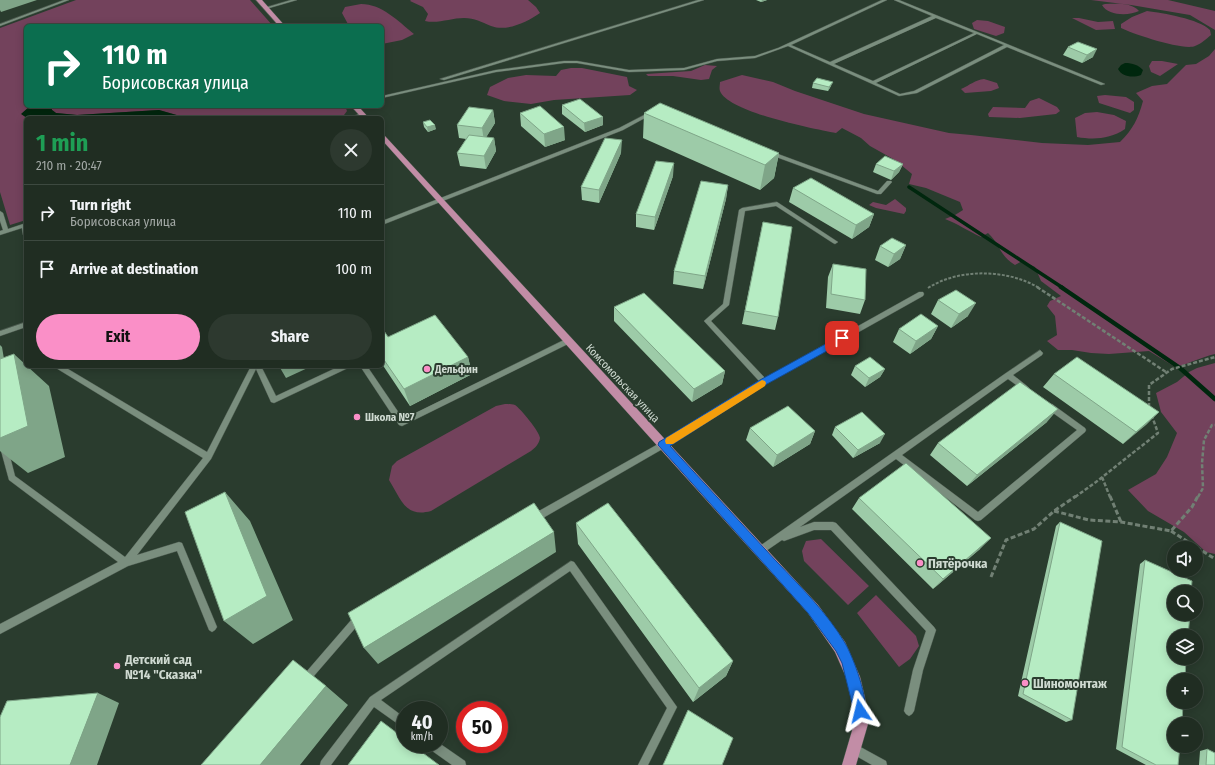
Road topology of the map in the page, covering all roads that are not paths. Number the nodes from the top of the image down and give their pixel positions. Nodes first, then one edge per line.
1 (68, 0) edge
2 (259, 0) edge
3 (295, 0) edge
4 (702, 0) edge
5 (885, 0) edge
6 (896, 0) edge
7 (266, 8) junction
8 (936, 16) junction
9 (0, 24) edge
10 (280, 24) edge
11 (977, 33) junction
12 (788, 45) junction
13 (1007, 45) junction
14 (830, 64) junction
15 (873, 83) junction
16 (1103, 84) dead end
17 (391, 94) junction
18 (384, 96) edge
19 (356, 108) edge
20 (658, 111) edge
21 (364, 116) edge
22 (384, 138) edge
23 (761, 150) edge
24 (889, 182) dead end
25 (439, 200) junction
26 (0, 213) edge
27 (384, 222) edge
28 (24, 225) edge
29 (6, 231) junction
30 (0, 233) edge
31 (835, 242) dead end
32 (921, 294) road end
33 (24, 325) edge
34 (0, 334) edge
35 (568, 341) junction
36 (1040, 353) dead end
37 (61, 368) edge
38 (253, 368) edge
39 (259, 368) edge
40 (342, 368) edge
41 (364, 368) edge
42 (1008, 375) junction
43 (764, 382) junction
44 (1033, 394) edge
45 (1045, 403) edge
46 (0, 433) edge
47 (663, 445) junction
48 (896, 454) junction
49 (208, 457) junction
50 (527, 523) edge
51 (775, 541) junction
52 (760, 551) junction
53 (126, 563) junction
54 (369, 614) edge
55 (212, 627) dead end
56 (0, 629) edge
57 (298, 688) edge
58 (373, 700) junction
59 (909, 711) dead end
60 (396, 717) edge
61 (855, 749) junction
62 (444, 753) edge
63 (325, 765) edge
64 (460, 765) edge
65 (643, 765) edge
66 (849, 765) edge
67 (882, 765) edge

1 - 9 street
2 - 7 main road
3 - 7 street
4 - 17 street
5 - 12 street
6 - 8 street
7 - 10 main road
8 - 11 street
8 - 14 street
11 - 13 street
11 - 15 street
12 - 14 street
12 - 17 street
13 - 15 street
13 - 16 street
14 - 15 street
17 - 18 street
19 - 21 main road
20 - 25 street
22 - 25 main road, Комсомольская улица
23 - 24 street
25 - 27 street
25 - 35 main road, Комсомольская улица
26 - 29 street
28 - 29 street
29 - 30 street
31 - 43 street
32 - 43 street
33 - 34 street
35 - 41 street
35 - 47 main road, Комсомольская улица
36 - 42 street
37 - 49 street
38 - 49 street
39 - 40 street
42 - 44 street
42 - 48 street
43 - 47 street
45 - 48 street
46 - 53 street
47 - 50 street
47 - 52 main road, Комсомольская улица
48 - 51 street
49 - 53 street
51 - 52 street
51 - 59 street
52 - 61 main road, Комсомольская улица
53 - 55 street
53 - 56 street
54 - 57 street
58 - 60 street
58 - 63 street
58 - 65 street
61 - 66 main road, Комсомольская улица
61 - 67 street
62 - 64 street

